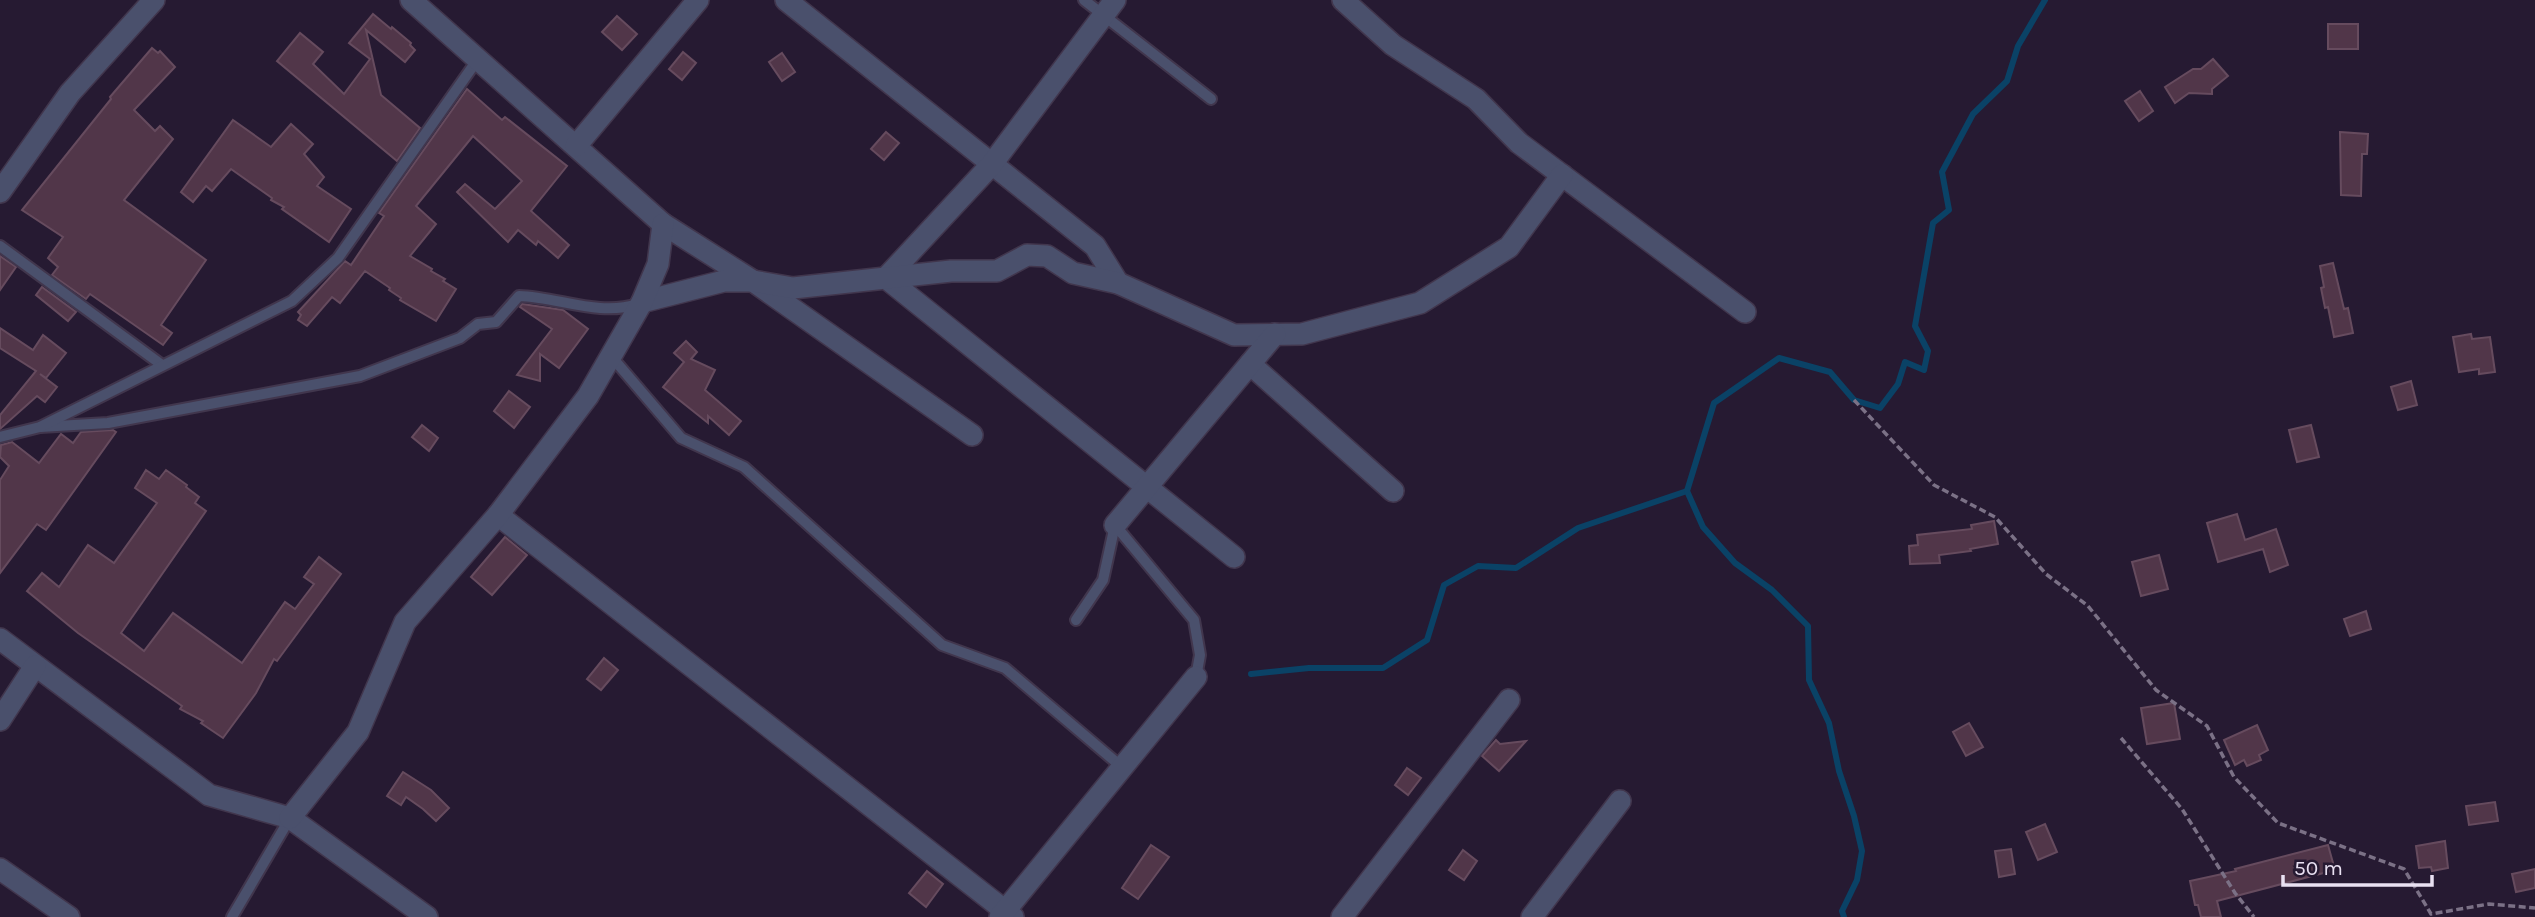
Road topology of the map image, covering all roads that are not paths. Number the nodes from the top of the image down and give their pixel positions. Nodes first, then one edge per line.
1 (154, 0) edge
2 (411, 0) edge
3 (698, 0) edge
4 (786, 0) edge
5 (1084, 0) edge
6 (1343, 0) edge
7 (1109, 8) edge
8 (478, 59) junction
9 (1211, 99) dead end
10 (576, 146) junction
11 (992, 163) junction
12 (1562, 175) junction
13 (0, 192) edge
14 (663, 224) junction
15 (0, 246) edge
16 (886, 278) junction
17 (753, 281) junction
18 (1118, 283) junction
19 (642, 302) junction
20 (1745, 312) dead end
21 (1275, 334) junction
22 (611, 356) junction
23 (1250, 364) junction
24 (163, 365) junction
25 (40, 427) junction
26 (972, 435) dead end
27 (0, 437) edge
28 (1146, 487) junction
29 (1394, 491) dead end
30 (498, 515) junction
31 (1115, 525) junction
32 (1234, 557) dead end
33 (1076, 620) dead end
34 (0, 639) edge
35 (35, 666) junction
36 (1196, 677) joint
37 (1509, 700) dead end
38 (0, 720) edge
39 (1123, 768) junction
40 (1620, 801) dead end
41 (290, 818) junction
42 (0, 869) edge
43 (1006, 915) edge
44 (69, 917) edge
45 (232, 917) edge
46 (427, 917) edge
47 (1342, 917) edge
48 (1532, 917) edge

1 - 13 street
2 - 8 street
3 - 10 street
4 - 11 street
5 - 7 lane
6 - 12 street
7 - 9 lane
7 - 11 street
8 - 10 street
8 - 24 lane
10 - 14 street
11 - 16 street
11 - 18 street
12 - 20 street
12 - 21 street
14 - 17 street
14 - 19 street
15 - 24 lane
16 - 17 street
16 - 18 street
16 - 28 street
17 - 19 street
17 - 26 street
18 - 21 street
19 - 22 street
19 - 25 lane
21 - 23 street
22 - 30 street
22 - 39 lane
23 - 28 street
23 - 29 street
24 - 25 lane
25 - 27 lane
28 - 31 street
28 - 32 street
30 - 41 street
30 - 43 street
31 - 33 lane
31 - 36 lane
34 - 35 street
35 - 38 street
35 - 41 street
36 - 39 street
37 - 47 street
39 - 43 street
40 - 48 street
41 - 45 lane
41 - 46 street
42 - 44 street

